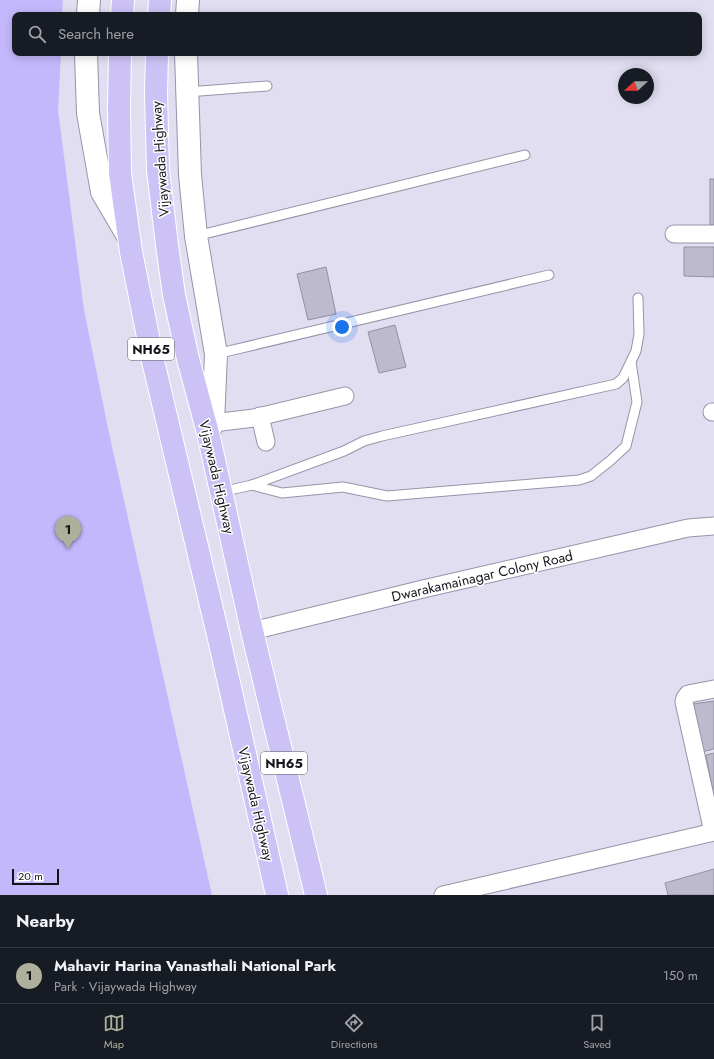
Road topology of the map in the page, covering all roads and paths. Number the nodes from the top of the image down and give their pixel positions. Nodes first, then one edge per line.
1 (89, 0) edge
2 (123, 0) edge
3 (160, 0) edge
4 (188, 0) edge
5 (88, 12) edge
6 (122, 12) edge
7 (159, 12) edge
8 (187, 12) edge
9 (86, 56) edge
10 (120, 56) edge
11 (157, 56) edge
12 (186, 56) edge
13 (267, 86) dead end
14 (187, 92) junction
15 (525, 155) dead end
16 (674, 234) dead end
17 (714, 234) edge
18 (196, 236) junction
19 (129, 238) junction
20 (549, 275) dead end
21 (638, 298) dead end
22 (216, 354) junction
23 (631, 362) junction
24 (345, 396) dead end
25 (260, 416) junction
26 (210, 428) junction
27 (266, 442) dead end
28 (252, 485) junction
29 (221, 492) junction
30 (714, 526) edge
31 (252, 631) junction
32 (714, 689) edge
33 (714, 832) edge
34 (277, 895) edge
35 (316, 895) edge
36 (443, 895) edge

1 - 5 street
2 - 6 highway
3 - 7 highway
4 - 8 street
9 - 19 street
10 - 19 highway, Vijaywada Highway / NH65
11 - 26 highway, Vijaywada Highway / NH65
12 - 14 street
13 - 14 lane
14 - 18 street
15 - 18 lane
16 - 17 street
18 - 22 street
19 - 34 highway, Vijaywada Highway / NH65
20 - 22 lane
21 - 23 lane
22 - 26 street
23 - 28 lane
23 - 28 lane
24 - 25 street
25 - 26 street
25 - 27 street
26 - 29 highway, Vijaywada Highway / NH65
28 - 29 lane
29 - 31 highway, Vijaywada Highway / NH65
30 - 31 street, Dwarakamainagar Colony Road
31 - 35 highway, Vijaywada Highway / NH65
32 - 33 street
33 - 36 street

